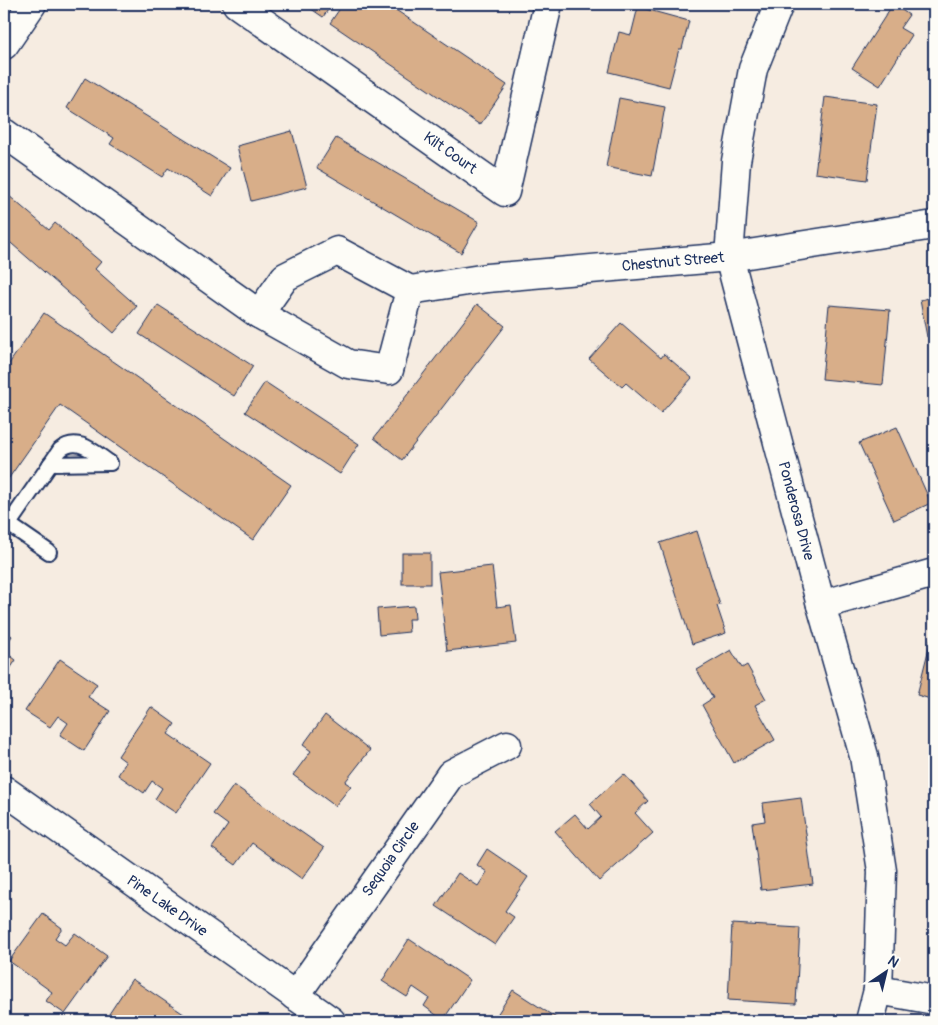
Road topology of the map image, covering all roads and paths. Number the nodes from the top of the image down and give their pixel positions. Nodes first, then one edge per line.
1 (32, 4) edge
2 (237, 4) edge
3 (548, 4) edge
4 (778, 4) edge
5 (4, 45) edge
6 (4, 133) edge
7 (934, 225) edge
8 (729, 257) junction
9 (410, 290) junction
10 (259, 314) junction
11 (50, 464) junction
12 (6, 523) edge
13 (49, 552) dead end
14 (934, 573) edge
15 (821, 605) junction
16 (507, 746) dead end
17 (4, 790) edge
18 (878, 990) junction
19 (295, 996) junction
20 (934, 1000) edge
21 (331, 1021) edge
22 (870, 1021) edge

1 - 5 street
2 - 3 street, Kilt Court
4 - 8 street, Ponderosa Drive
6 - 10 street
7 - 8 street, Chestnut Street
8 - 9 street, Chestnut Street
8 - 15 street, Ponderosa Drive
9 - 10 street
9 - 10 street
11 - 11 lane
11 - 12 lane
12 - 13 lane
14 - 15 street
15 - 18 street, Ponderosa Drive
16 - 19 street, Sequoia Circle
17 - 19 street, Pine Lake Drive
18 - 20 street
18 - 22 street, Ponderosa Drive
19 - 21 street, Pine Lake Drive

